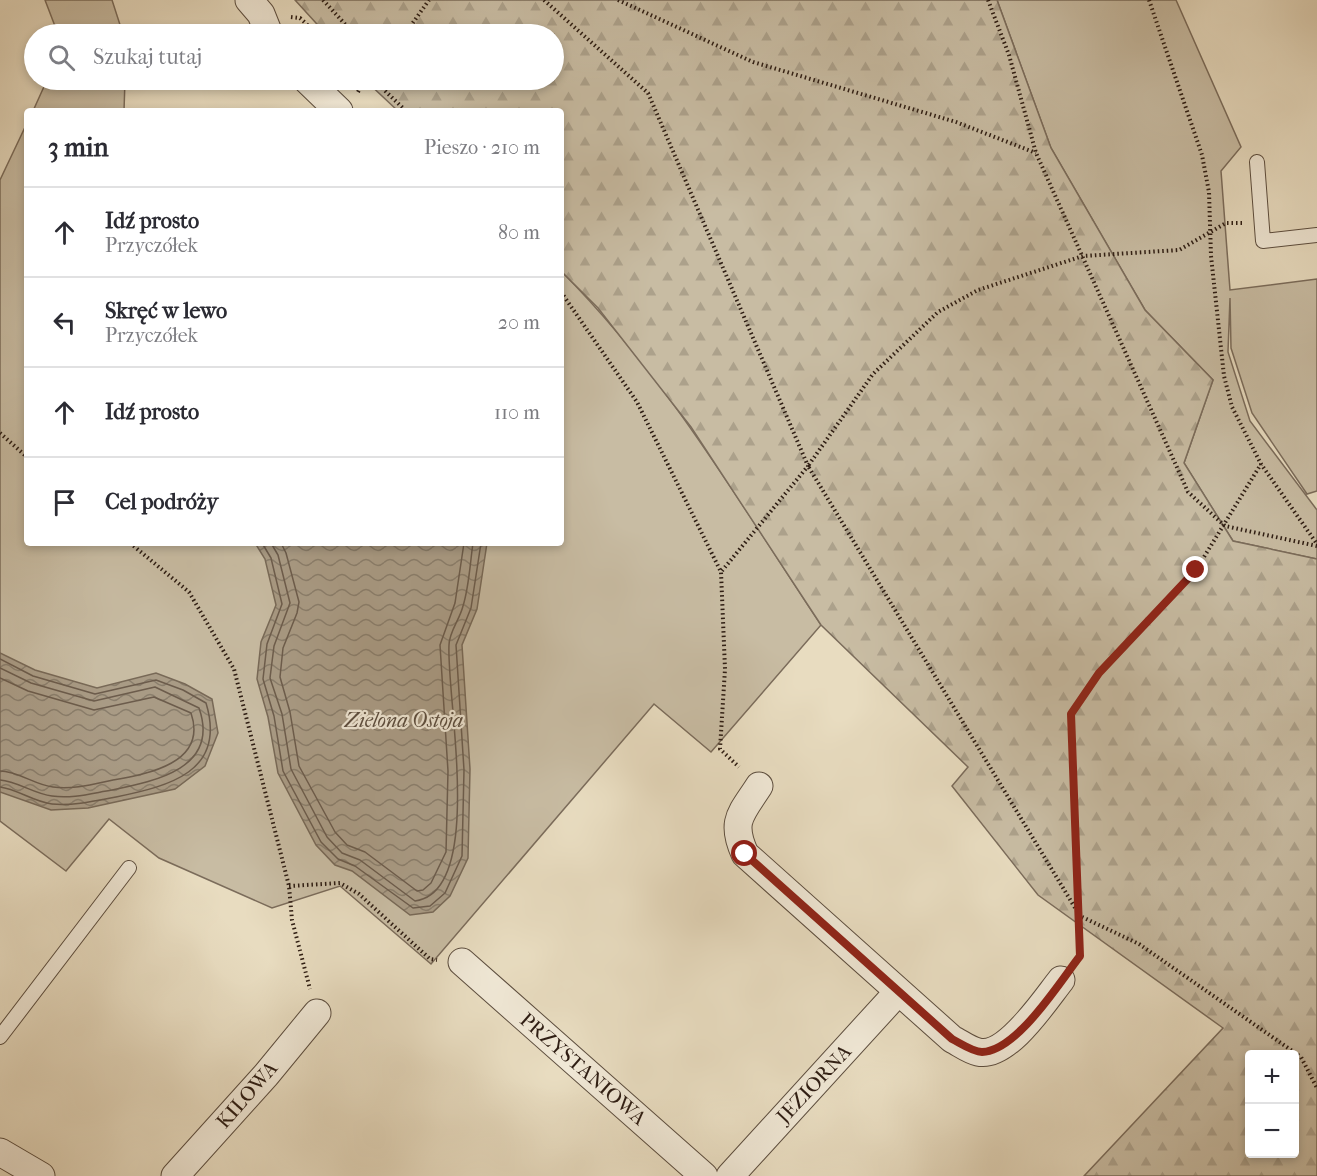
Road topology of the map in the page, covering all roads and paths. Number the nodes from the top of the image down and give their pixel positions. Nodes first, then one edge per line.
1 (249, 0) edge
2 (323, 0) edge
3 (429, 0) edge
4 (544, 0) edge
5 (618, 0) edge
6 (988, 0) edge
7 (1149, 0) edge
8 (265, 24) edge
9 (345, 24) edge
10 (412, 24) edge
11 (317, 90) edge
12 (384, 90) edge
13 (336, 108) edge
14 (402, 108) edge
15 (1036, 153) junction
16 (1257, 162) dead end
17 (1261, 223) junction
18 (1210, 235) junction
19 (1317, 235) edge
20 (1083, 256) junction
21 (564, 296) edge
22 (0, 433) edge
23 (24, 454) edge
24 (1261, 464) junction
25 (808, 466) junction
26 (1225, 526) junction
27 (1317, 545) edge
28 (134, 546) edge
29 (721, 572) junction
30 (759, 786) joint
31 (129, 868) dead end
32 (288, 886) junction
33 (1080, 916) junction
34 (462, 962) joint
35 (1061, 980) joint
36 (898, 992) junction
37 (317, 1012) joint
38 (0, 1037) edge
39 (1317, 1088) edge
40 (0, 1152) edge
41 (35, 1174) edge
42 (175, 1176) edge
43 (704, 1176) edge
44 (729, 1176) edge

1 - 8 street
2 - 9 path
3 - 10 path
4 - 25 path
5 - 15 path
6 - 15 path
7 - 18 path
11 - 13 street
12 - 14 path
15 - 20 path
16 - 17 lane
17 - 18 path
17 - 19 lane
18 - 20 path
18 - 24 path
20 - 25 path
20 - 26 path
21 - 29 path
22 - 23 path
24 - 26 path
24 - 27 path
25 - 29 path
25 - 33 path
26 - 27 path
26 - 33 path
28 - 32 path
29 - 30 path
30 - 36 street
31 - 38 lane
32 - 34 path
32 - 37 path
33 - 35 path
33 - 39 path
34 - 43 street, PRZYSTANIOWA
35 - 36 street
36 - 44 street, JEZIORNA
37 - 42 street, KILOWA
40 - 41 street

